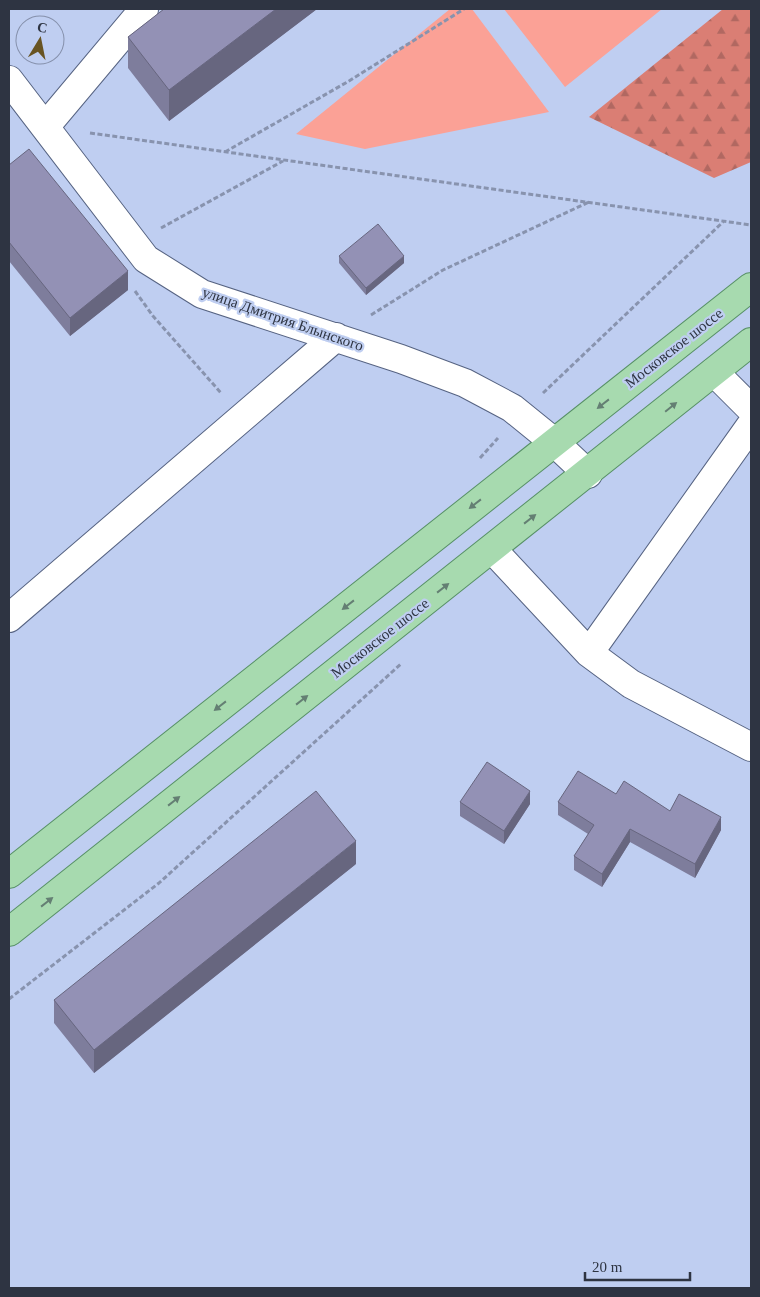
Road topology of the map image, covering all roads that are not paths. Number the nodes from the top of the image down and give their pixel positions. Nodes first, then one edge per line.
1 (144, 9) edge
2 (9, 80) edge
3 (45, 127) junction
4 (751, 287) edge
5 (336, 337) junction
6 (751, 342) edge
7 (714, 372) junction
8 (751, 409) edge
9 (751, 425) edge
10 (554, 442) junction
11 (588, 474) junction
12 (492, 549) junction
13 (9, 618) edge
14 (589, 652) junction
15 (751, 747) edge
16 (9, 874) edge
17 (9, 932) edge

1 - 3 street
2 - 3 street, улица Дмитрия Блынского
3 - 5 street, улица Дмитрия Блынского
4 -> 10 main road, Московское шоссе
5 - 10 street, улица Дмитрия Блынского
5 - 13 street
6 - 7 main road, Московское шоссе
7 - 8 street
11 -> 7 main road, Московское шоссе
9 - 14 street
10 - 11 street, улица Дмитрия Блынского
10 -> 16 main road, Московское шоссе
12 -> 11 main road, Московское шоссе
12 - 14 street
17 -> 12 main road, Московское шоссе
14 - 15 street

